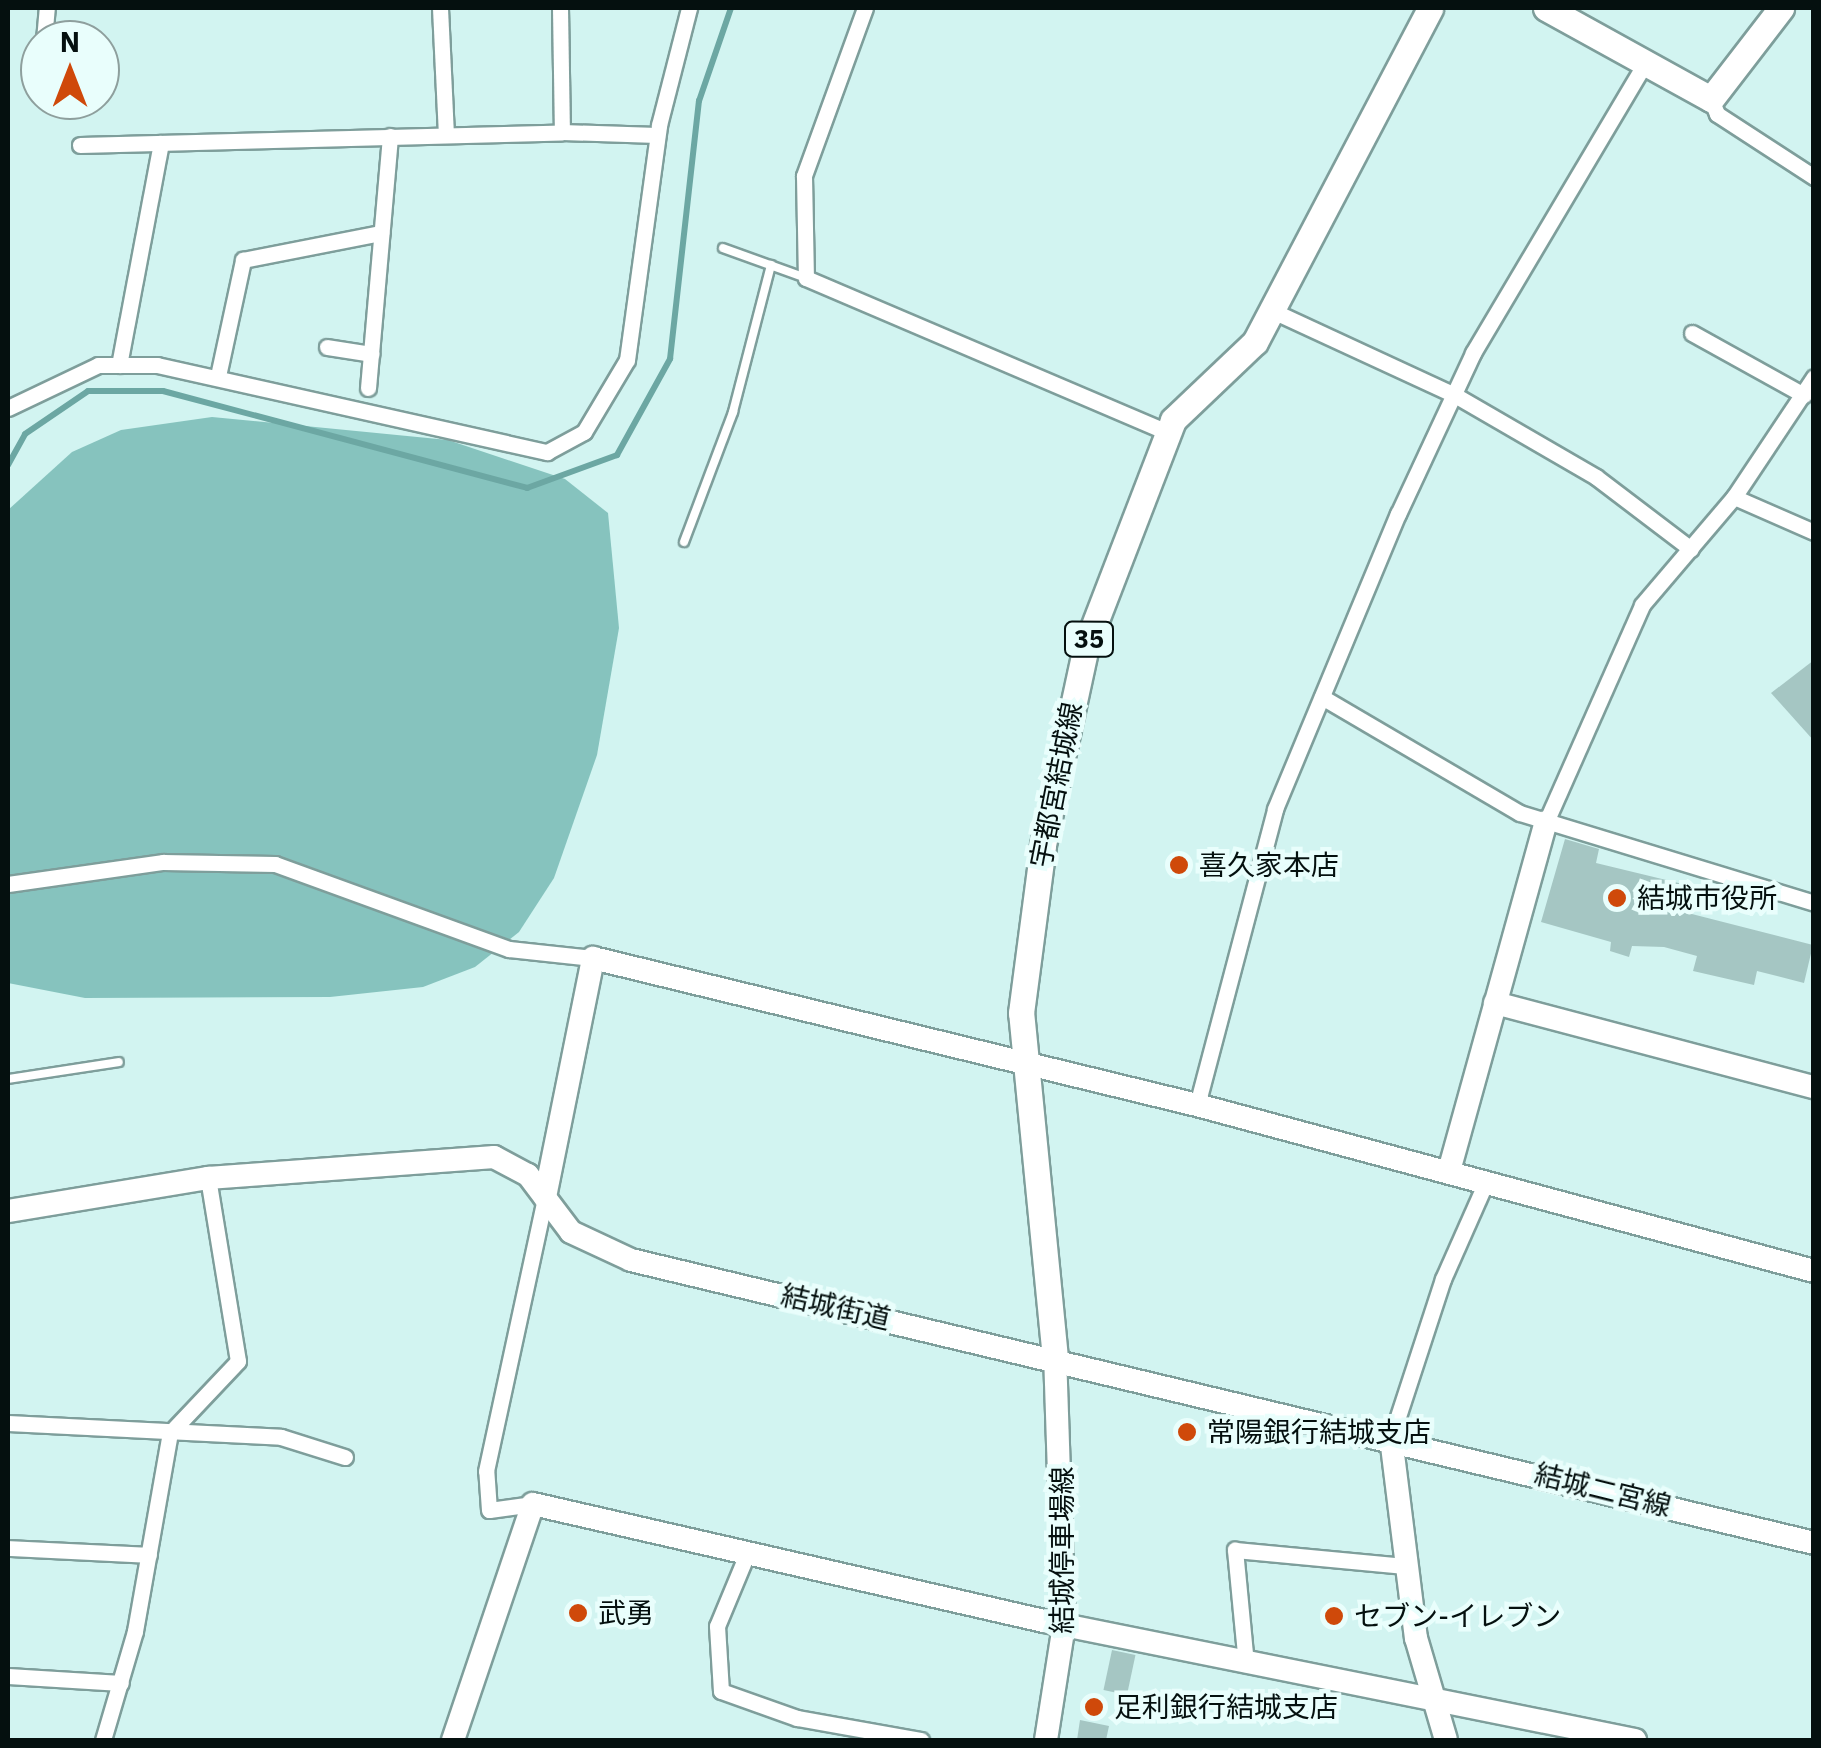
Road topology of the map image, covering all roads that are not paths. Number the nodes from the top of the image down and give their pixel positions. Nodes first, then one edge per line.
1 (440, 8) edge
2 (560, 8) edge
3 (689, 8) edge
4 (865, 8) edge
5 (1546, 8) edge
6 (1779, 8) edge
7 (1421, 12) edge
8 (1645, 62) junction
9 (1711, 100) junction
10 (562, 132) junction
11 (446, 135) junction
12 (657, 135) junction
13 (390, 136) junction
14 (161, 143) junction
15 (80, 145) dead end
16 (1814, 177) edge
17 (381, 234) junction
18 (723, 248) dead end
19 (770, 265) junction
20 (806, 278) junction
21 (1273, 310) junction
22 (1692, 332) dead end
23 (326, 346) dead end
24 (371, 354) junction
25 (119, 365) junction
26 (218, 376) junction
27 (1814, 377) edge
28 (368, 388) dead end
29 (1453, 394) junction
30 (1804, 395) junction
31 (8, 408) edge
32 (1167, 432) junction
33 (1734, 497) junction
34 (1814, 532) edge
35 (684, 542) dead end
36 (1690, 549) junction
37 (1322, 697) junction
38 (1546, 822) junction
39 (8, 884) edge
40 (1814, 903) edge
41 (593, 958) junction
42 (1496, 1003) junction
43 (119, 1062) dead end
44 (1020, 1063) junction
45 (8, 1079) edge
46 (1814, 1087) edge
47 (1197, 1105) junction
48 (1449, 1171) junction
49 (208, 1178) junction
50 (1486, 1182) junction
51 (545, 1197) junction
52 (8, 1211) edge
53 (1814, 1271) edge
54 (1056, 1358) junction
55 (8, 1423) edge
56 (170, 1433) junction
57 (1391, 1438) junction
58 (346, 1456) dead end
59 (532, 1504) junction
60 (1814, 1543) edge
61 (8, 1548) edge
62 (746, 1554) junction
63 (148, 1555) junction
64 (1405, 1566) junction
65 (1064, 1625) junction
66 (1246, 1664) junction
67 (8, 1676) edge
68 (122, 1683) junction
69 (1432, 1700) junction
70 (103, 1740) edge
71 (453, 1740) edge
72 (921, 1740) edge
73 (1046, 1740) edge
74 (1446, 1740) edge
75 (1635, 1740) edge

1 - 11 street
2 - 10 street
3 - 12 street
4 - 20 street
5 - 8 main road
6 - 9 main road
7 - 21 main road, 宇都宮結城線 / 35
8 - 9 main road
8 - 29 street
9 - 16 street
10 - 11 street
10 - 12 street
11 - 13 street
12 - 26 street
13 - 14 street
13 - 17 street
14 - 15 street
14 - 25 street
17 - 24 street
17 - 26 street
18 - 19 lane
19 - 20 lane
19 - 35 lane
20 - 32 street
21 - 29 street
21 - 32 main road, 宇都宮結城線 / 35
22 - 30 street
23 - 24 street
24 - 28 street
25 - 26 street
25 - 31 street
27 - 30 street
29 - 36 street
29 - 37 street
30 - 33 street
32 - 44 main road, 宇都宮結城線 / 35
33 - 34 street
33 - 36 street
36 - 38 street
37 - 38 street
37 - 47 street
38 - 40 street
38 - 42 street
39 - 41 street
41 - 44 street
41 - 51 street
42 - 46 street
42 - 48 street
43 - 45 lane
44 - 47 street
44 - 54 main road, 宇都宮結城線 / 35
47 - 48 street
48 - 50 street
49 - 51 street, 結城街道
49 - 52 street, 結城街道
49 - 56 street
50 - 53 street
50 - 57 street
51 - 54 street, 結城街道
51 - 59 street
54 - 57 street, 結城街道
54 - 65 street, 結城停車場線
55 - 56 street
56 - 58 street
56 - 63 street
57 - 60 street, 結城二宮線
57 - 64 street
59 - 62 street
59 - 71 street
61 - 63 street
62 - 65 street
62 - 72 street
63 - 68 street
64 - 66 street
64 - 69 street
65 - 66 street
65 - 73 street, 結城停車場線
66 - 69 street
67 - 68 street
68 - 70 street
69 - 74 street
69 - 75 street

